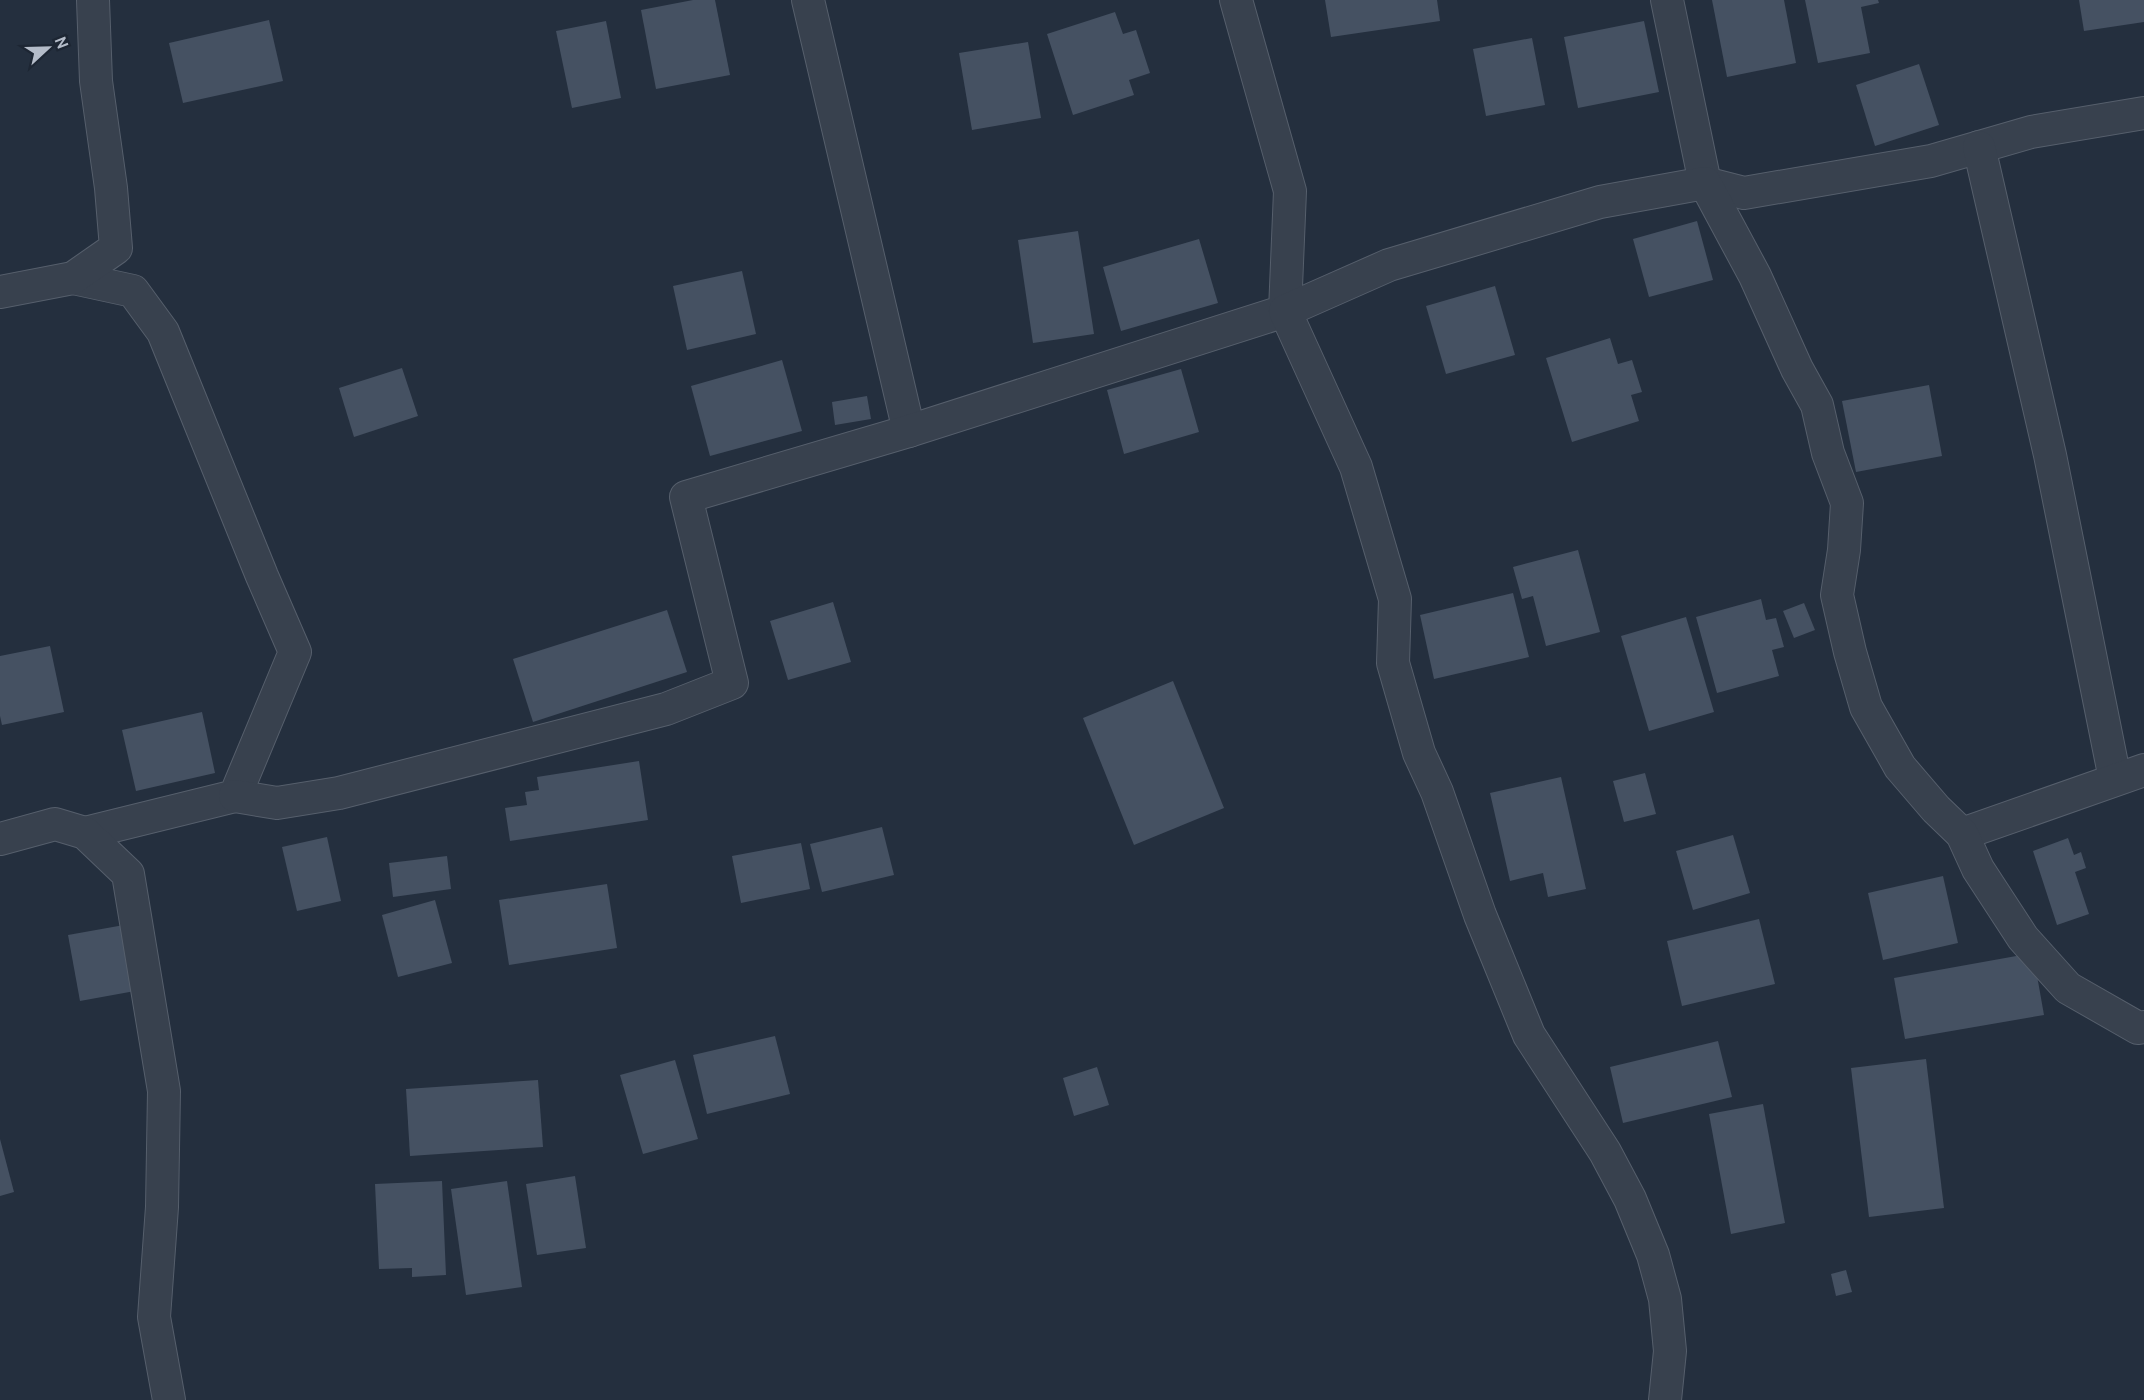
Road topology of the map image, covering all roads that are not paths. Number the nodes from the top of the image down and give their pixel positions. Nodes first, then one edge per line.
1 (93, 0) edge
2 (808, 0) edge
3 (1236, 0) edge
4 (1667, 0) edge
5 (2144, 113) edge
6 (1979, 147) junction
7 (1705, 183) junction
8 (73, 278) junction
9 (0, 292) edge
10 (1285, 311) junction
11 (909, 431) junction
12 (2129, 774) edge
13 (235, 796) junction
14 (85, 833) junction
15 (1962, 834) junction
16 (0, 839) edge
17 (2144, 1027) edge
18 (169, 1400) edge
19 (1665, 1400) edge

1 - 8 street
2 - 11 street
3 - 10 street
4 - 7 street
5 - 6 street
6 - 7 street
6 - 12 street
7 - 10 street
7 - 15 street
8 - 9 street
8 - 13 street
10 - 11 street
10 - 19 street
11 - 13 street
12 - 15 street
13 - 14 street
14 - 16 street
14 - 18 street
15 - 17 street

